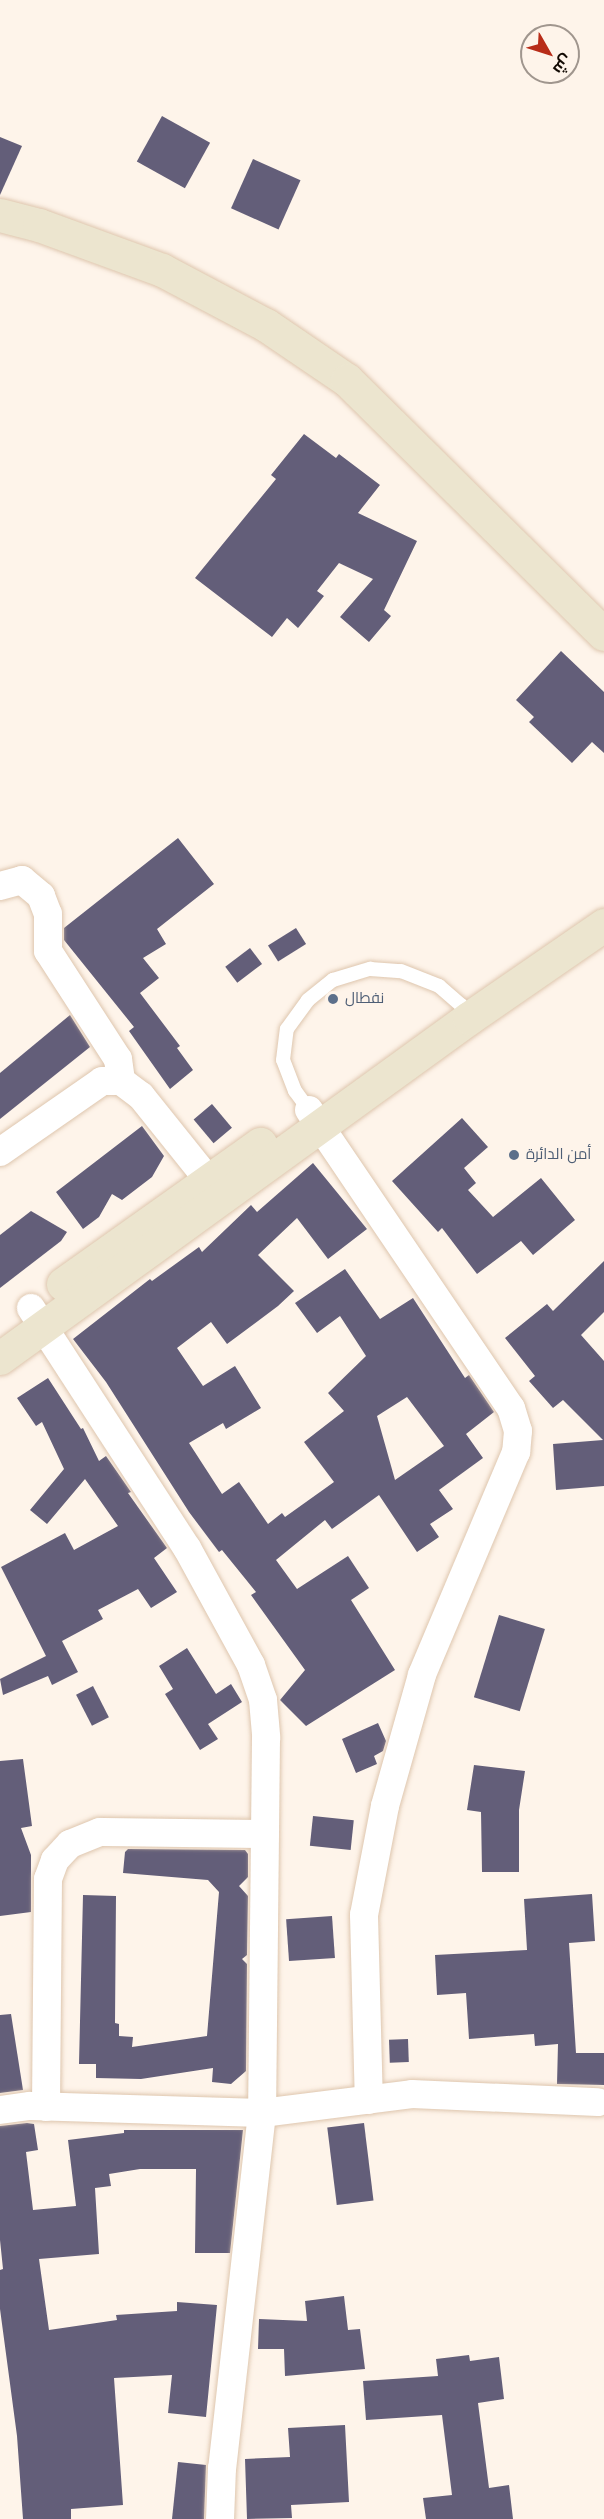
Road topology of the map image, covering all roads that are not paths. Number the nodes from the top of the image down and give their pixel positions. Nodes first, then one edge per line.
1 (0, 215) edge
2 (604, 634) edge
3 (0, 886) edge
4 (604, 910) edge
5 (604, 925) edge
6 (465, 1011) junction
7 (121, 1081) junction
8 (314, 1118) junction
9 (0, 1152) edge
10 (215, 1189) junction
11 (37, 1317) junction
12 (0, 1330) edge
13 (0, 1358) edge
14 (265, 1834) junction
15 (369, 2100) junction
16 (598, 2102) dead end
17 (46, 2107) junction
18 (0, 2110) edge
19 (262, 2113) junction
20 (220, 2519) edge

1 - 2 main road
3 - 7 street
4 - 6 main road
5 - 6 main road
6 - 8 main road
6 - 8 lane
7 - 9 street
7 - 10 street
8 - 10 main road
8 - 15 street
10 - 11 main road
11 - 12 main road
11 - 13 main road
11 - 14 street
14 - 17 street
14 - 19 street
15 - 16 street
15 - 19 street
17 - 18 street
17 - 19 street
19 - 20 street

